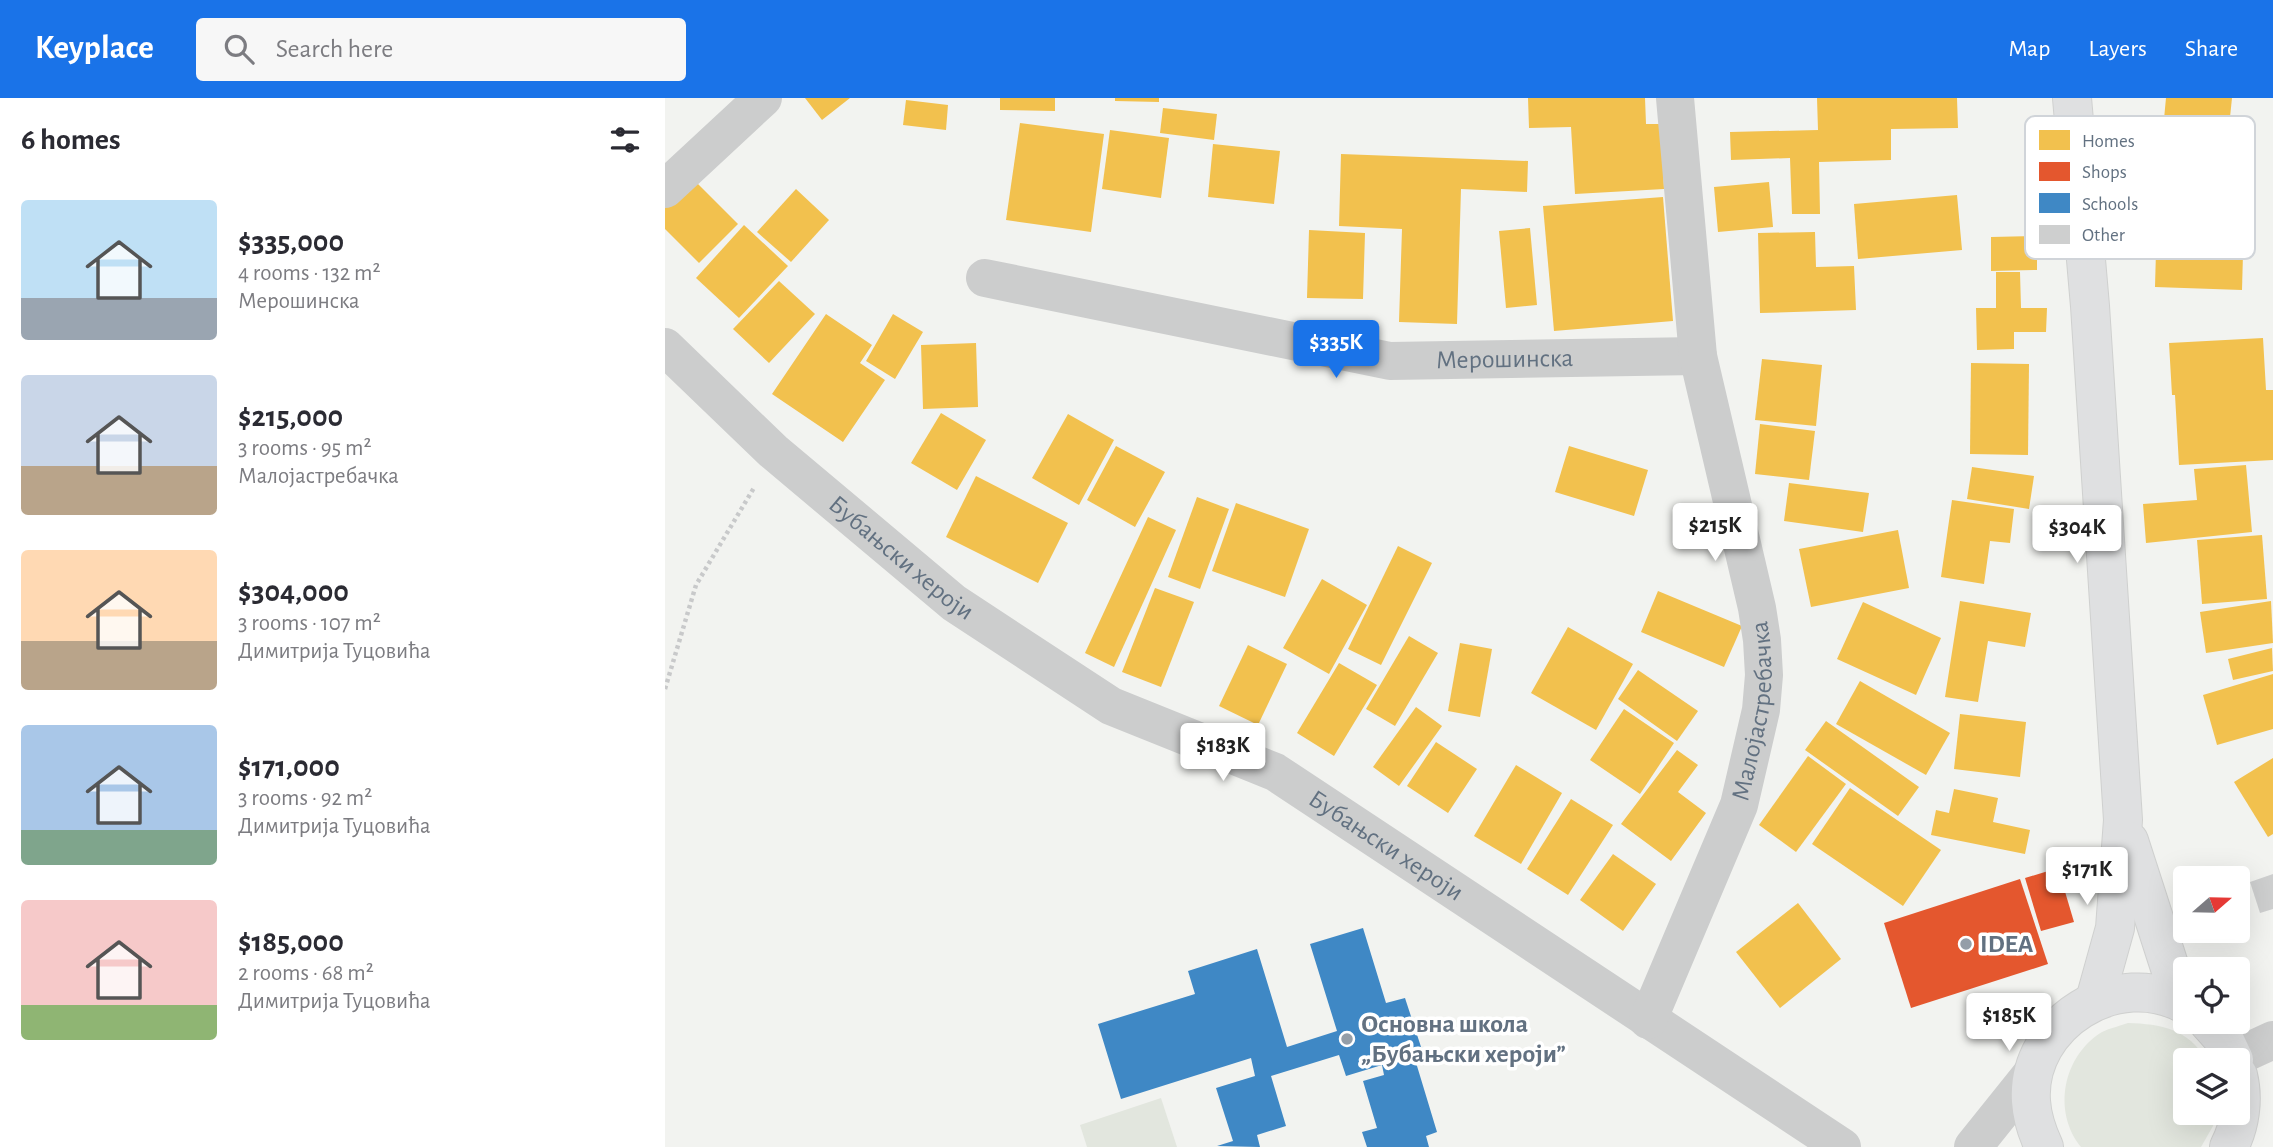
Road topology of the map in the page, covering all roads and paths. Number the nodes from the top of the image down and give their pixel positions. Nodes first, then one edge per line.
1 (763, 98) edge
2 (1675, 98) edge
3 (2072, 98) edge
4 (2074, 116) edge
5 (665, 189) edge
6 (2086, 259) edge
7 (985, 278) dead end
8 (665, 347) edge
9 (1699, 356) junction
10 (773, 452) junction
11 (665, 690) edge
12 (2123, 820) junction
13 (2173, 958) edge
14 (2095, 1000) junction
15 (2173, 1001) edge
16 (1648, 1020) junction
17 (2218, 1034) edge
18 (2273, 1040) edge
19 (2228, 1048) edge
20 (2250, 1055) edge
21 (2034, 1071) junction
22 (2237, 1125) edge
23 (1842, 1147) edge
24 (1973, 1147) edge
25 (2044, 1147) edge
26 (2229, 1147) edge

1 - 5 street
2 - 9 street, Малојастребачка
3 - 4 main road
6 - 12 main road
7 - 9 street, Мерошинска
8 - 10 street, Бубањски хероји
9 - 16 street, Малојастребачка
10 - 11 path
10 - 16 street, Бубањски хероји
12 - 13 main road
12 - 14 main road
14 - 15 main road
14 - 21 main road
16 - 23 street, Бубањски хероји
17 - 19 main road
18 - 20 street
21 - 24 street
21 - 25 main road
22 - 26 main road

